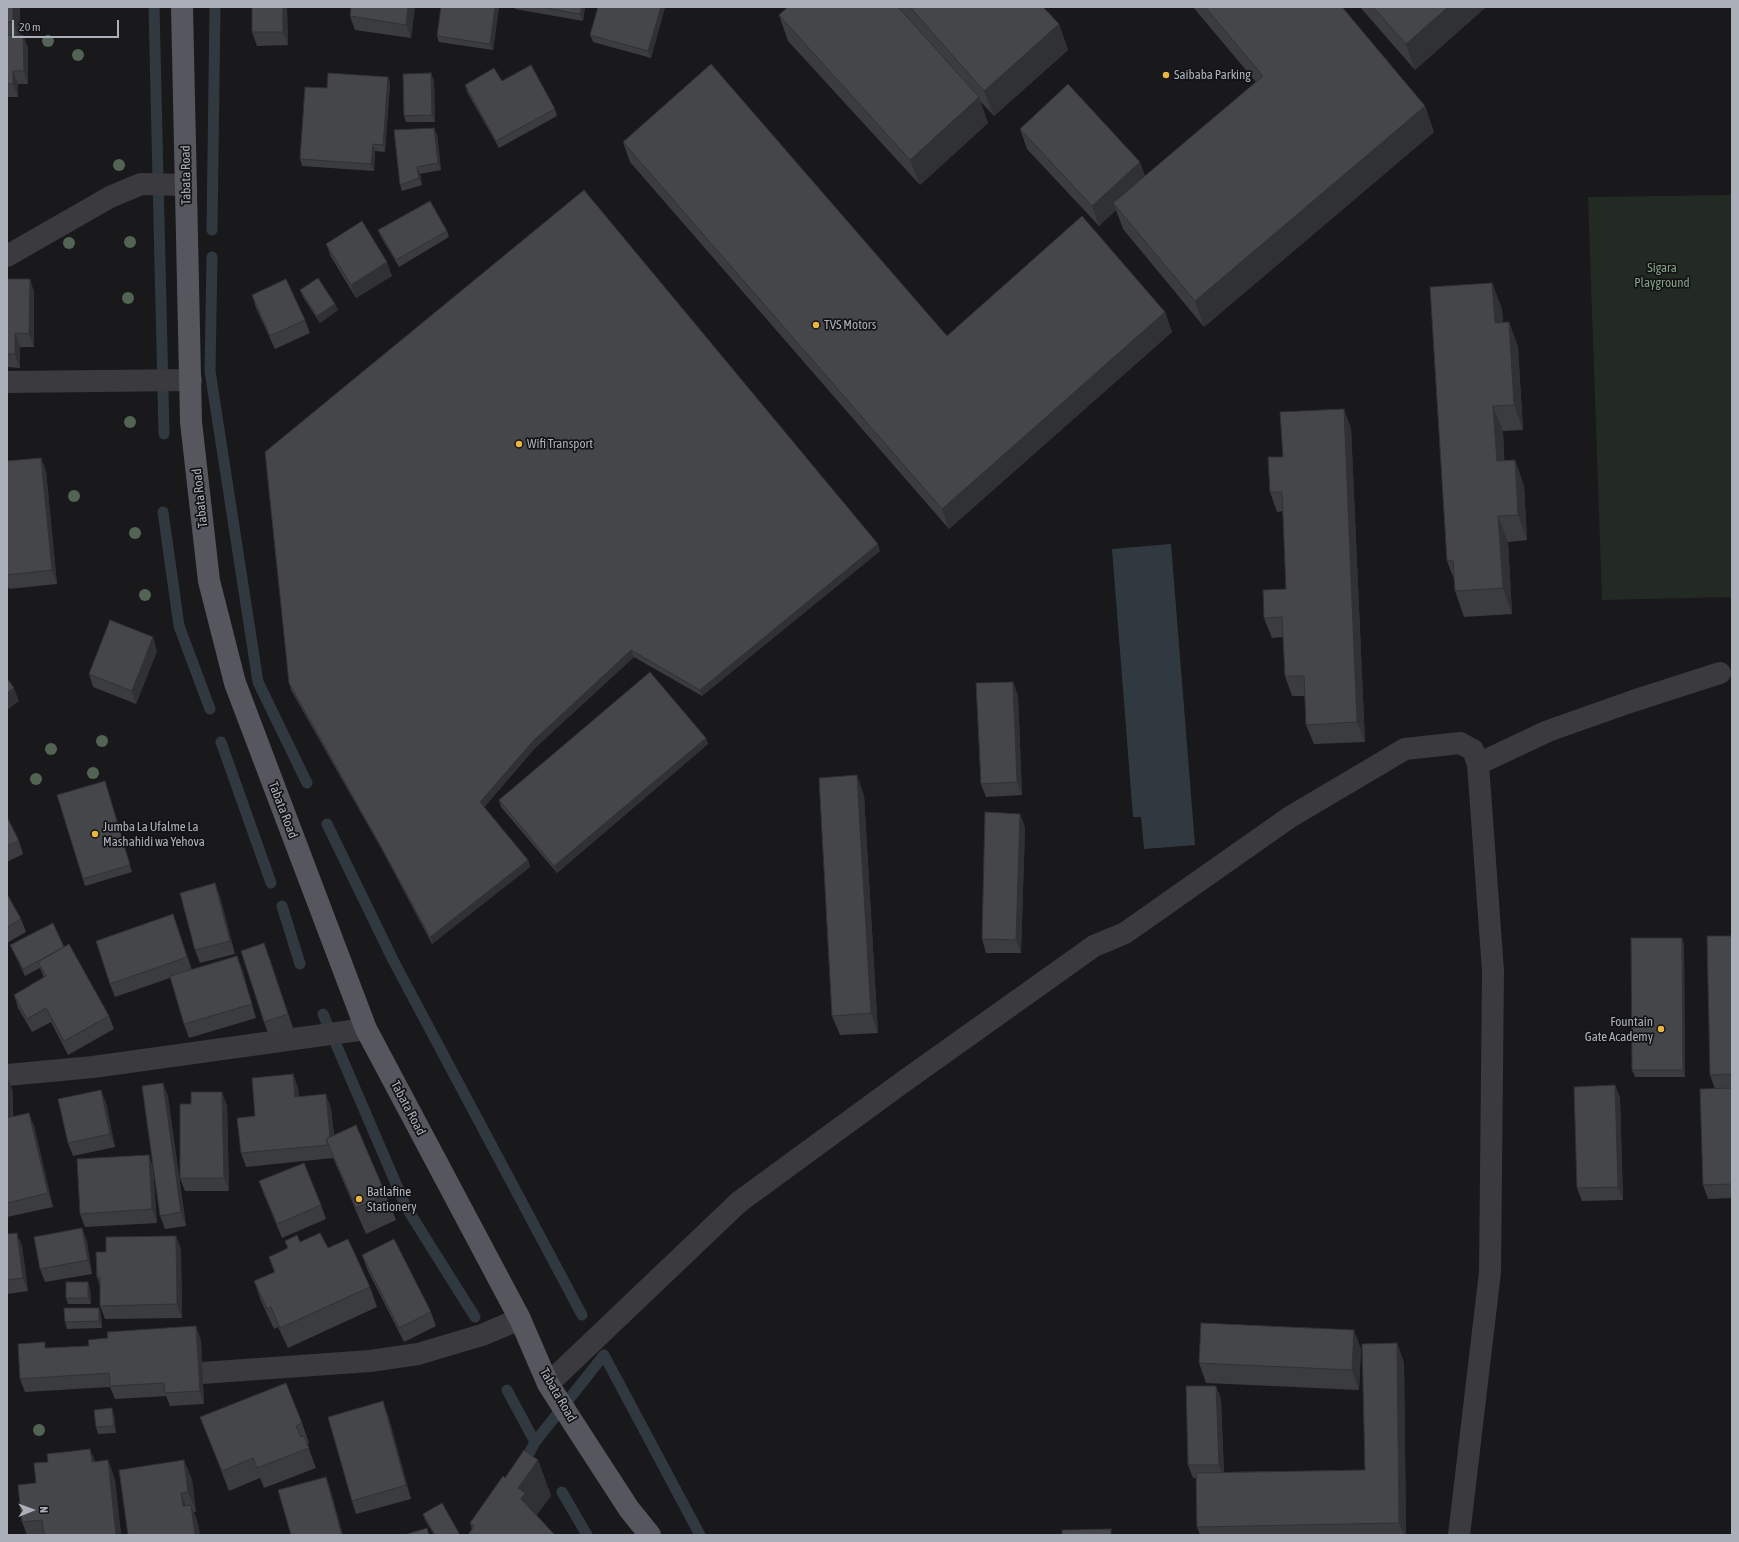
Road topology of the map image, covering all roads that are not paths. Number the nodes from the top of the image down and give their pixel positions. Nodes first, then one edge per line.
1 (182, 7) edge
2 (176, 185) junction
3 (7, 256) edge
4 (181, 380) junction
5 (7, 382) edge
6 (1720, 673) dead end
7 (1478, 764) junction
8 (366, 1029) junction
9 (7, 1075) edge
10 (520, 1319) junction
11 (174, 1375) edge
12 (548, 1384) junction
13 (650, 1535) edge
14 (1459, 1535) edge

1 - 2 main road, Tabata Road
2 - 3 street
2 - 4 main road, Tabata Road
4 - 5 street
4 - 8 main road, Tabata Road
6 - 7 street
7 - 12 street
7 - 14 street
8 - 9 street
8 - 10 main road, Tabata Road
10 - 11 street
10 - 12 main road, Tabata Road
12 - 13 main road, Tabata Road

